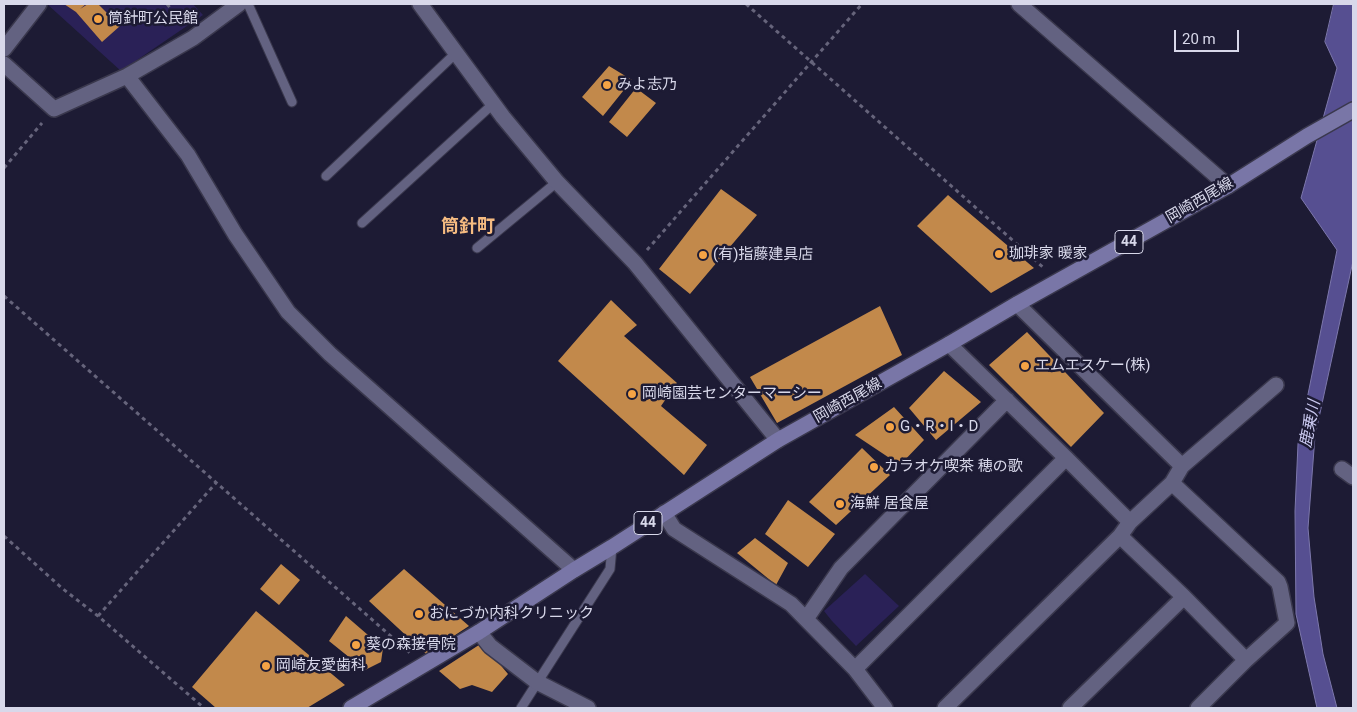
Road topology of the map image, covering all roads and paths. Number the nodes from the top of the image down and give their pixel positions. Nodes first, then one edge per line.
1 (39, 4) edge
2 (167, 4) edge
3 (240, 4) edge
4 (248, 4) edge
5 (420, 4) edge
6 (746, 4) edge
7 (862, 4) edge
8 (1019, 4) edge
9 (192, 38) junction
10 (4, 49) edge
11 (456, 53) junction
12 (811, 62) junction
13 (4, 64) edge
14 (127, 76) junction
15 (292, 102) dead end
16 (493, 104) junction
17 (54, 109) junction
18 (1353, 110) edge
19 (4, 168) edge
20 (326, 176) dead end
21 (557, 182) junction
22 (1228, 186) junction
23 (362, 223) dead end
24 (477, 248) dead end
25 (635, 263) junction
26 (1059, 281) junction
27 (4, 296) edge
28 (1017, 304) junction
29 (949, 344) junction
30 (1276, 385) dead end
31 (1007, 400) junction
32 (778, 440) junction
33 (1066, 458) junction
34 (1182, 466) junction
35 (1172, 482) junction
36 (216, 483) junction
37 (664, 513) junction
38 (1130, 522) junction
39 (4, 536) edge
40 (1120, 536) junction
41 (612, 547) junction
42 (574, 570) junction
43 (1184, 597) junction
44 (98, 616) junction
45 (806, 619) junction
46 (479, 632) junction
47 (1246, 660) junction
48 (424, 665) junction
49 (855, 670) junction
50 (537, 682) junction
51 (204, 708) edge
52 (352, 708) edge
53 (521, 708) edge
54 (588, 708) edge
55 (885, 708) edge
56 (945, 708) edge
57 (1070, 708) edge
58 (1198, 708) edge

1 - 10 street
2 - 9 path
3 - 9 street
4 - 15 lane
5 - 11 street
6 - 12 path
7 - 12 path
8 - 22 street
9 - 14 street
11 - 16 street
11 - 20 lane
12 - 25 path
12 - 26 path
13 - 17 street
14 - 17 street
14 - 42 street
16 - 21 street
16 - 23 lane
17 - 19 path
18 - 22 main road, 岡崎西尾線 / 44
21 - 24 lane
21 - 25 street
22 - 26 main road, 岡崎西尾線 / 44
25 - 32 street
26 - 28 main road, 岡崎西尾線 / 44
27 - 36 path
28 - 29 main road, 岡崎西尾線 / 44
28 - 34 street
29 - 31 street
29 - 32 main road, 岡崎西尾線 / 44
30 - 34 street
31 - 33 street
31 - 45 street
32 - 37 main road, 岡崎西尾線 / 44
33 - 38 street
33 - 49 street
34 - 35 street
35 - 38 street
35 - 47 street
36 - 44 path
36 - 48 path
37 - 41 main road, 岡崎西尾線 / 44
37 - 45 street
38 - 40 street
39 - 44 path
40 - 43 street
40 - 56 street
41 - 42 main road, 岡崎西尾線 / 44
41 - 50 lane
42 - 46 main road, 岡崎西尾線 / 44
43 - 47 street
43 - 57 street
44 - 51 path
45 - 49 street
46 - 48 main road, 岡崎西尾線 / 44
46 - 50 street
47 - 58 street
48 - 52 main road, 岡崎西尾線 / 44
49 - 55 street
50 - 53 lane
50 - 54 street

